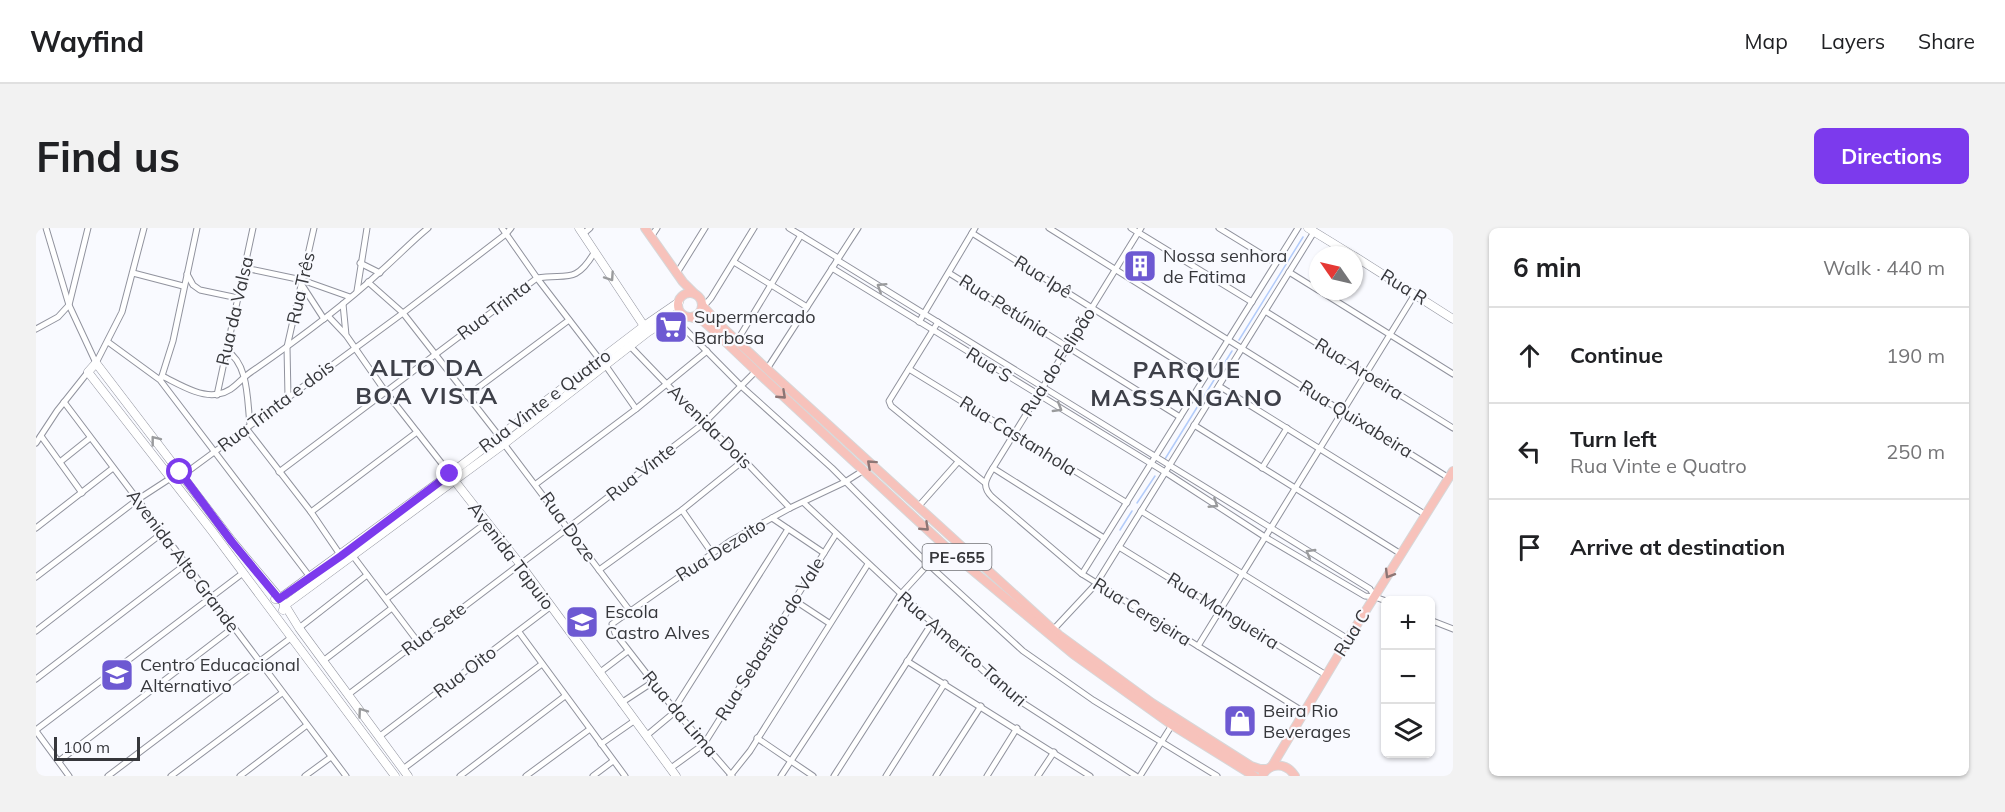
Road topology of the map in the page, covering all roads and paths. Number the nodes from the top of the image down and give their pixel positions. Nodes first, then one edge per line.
1 (46, 228) edge
2 (88, 228) edge
3 (144, 228) edge
4 (197, 228) edge
5 (253, 228) edge
6 (314, 228) edge
7 (367, 228) edge
8 (502, 228) edge
9 (511, 228) edge
10 (590, 228) edge
11 (645, 228) edge
12 (657, 228) edge
13 (705, 228) edge
14 (754, 228) edge
15 (789, 228) edge
16 (858, 228) edge
17 (1049, 228) edge
18 (1131, 228) edge
19 (1219, 228) edge
20 (1298, 228) edge
21 (426, 229) edge
22 (974, 230) edge
23 (1140, 230) edge
24 (1311, 230) edge
25 (581, 231) edge
26 (506, 234) junction
27 (801, 235) junction
28 (651, 237) junction
29 (1337, 246) edge
30 (594, 253) junction
31 (838, 259) junction
32 (734, 262) junction
33 (1363, 262) edge
34 (360, 263) junction
35 (1276, 263) junction
36 (245, 268) junction
37 (832, 268) junction
38 (1116, 269) junction
39 (1289, 272) junction
40 (133, 273) junction
41 (380, 273) junction
42 (677, 273) junction
43 (949, 273) junction
44 (187, 274) junction
45 (537, 278) junction
46 (368, 282) junction
47 (302, 283) junction
48 (770, 284) junction
49 (1309, 284) edge
50 (183, 286) junction
51 (357, 291) junction
52 (695, 294) junction
53 (1415, 294) junction
54 (350, 297) junction
55 (238, 298) junction
56 (1335, 300) edge
57 (678, 302) junction
58 (1251, 302) junction
59 (343, 304) junction
60 (69, 305) junction
61 (702, 307) junction
62 (807, 307) junction
63 (1092, 308) junction
64 (1265, 311) junction
65 (403, 313) junction
66 (676, 314) junction
67 (925, 314) junction
68 (326, 317) junction
69 (690, 317) junction
70 (1453, 319) edge
71 (569, 320) junction
72 (919, 322) junction
73 (938, 322) junction
74 (36, 329) edge
75 (646, 329) junction
76 (932, 331) junction
77 (346, 335) junction
78 (1390, 335) junction
79 (1229, 339) junction
80 (737, 341) junction
81 (108, 342) junction
82 (630, 346) junction
83 (1067, 346) junction
84 (287, 347) junction
85 (1243, 347) junction
86 (355, 348) junction
87 (226, 350) junction
88 (707, 351) junction
89 (435, 354) junction
90 (96, 363) junction
91 (603, 363) junction
92 (767, 369) junction
93 (909, 369) junction
94 (756, 371) junction
95 (88, 372) junction
96 (1366, 374) junction
97 (1453, 374) edge
98 (161, 378) junction
99 (243, 378) junction
100 (1204, 378) junction
101 (667, 384) junction
102 (741, 386) junction
103 (1043, 386) junction
104 (1219, 386) junction
105 (385, 391) junction
106 (217, 395) junction
107 (1037, 395) junction
108 (467, 396) junction
109 (288, 397) junction
110 (64, 402) junction
111 (636, 409) junction
112 (1344, 411) junction
113 (1180, 417) junction
114 (704, 423) junction
115 (1194, 425) junction
116 (248, 426) junction
117 (1287, 428) junction
118 (1453, 428) edge
119 (417, 432) junction
120 (1014, 434) junction
121 (41, 436) junction
122 (90, 438) junction
123 (502, 440) junction
124 (36, 443) edge
125 (1320, 449) junction
126 (215, 452) junction
127 (1156, 456) junction
128 (744, 460) junction
129 (60, 462) junction
130 (958, 462) junction
131 (1151, 464) junction
132 (1170, 465) junction
133 (113, 468) junction
134 (993, 468) junction
135 (1262, 468) junction
136 (864, 470) junction
137 (279, 472) junction
138 (1165, 472) junction
139 (181, 473) junction
140 (1451, 474) edge
141 (452, 477) junction
142 (171, 478) junction
143 (845, 482) junction
144 (984, 482) junction
145 (443, 484) junction
146 (536, 484) junction
147 (1295, 488) junction
148 (82, 493) junction
149 (137, 501) junction
150 (804, 503) junction
151 (1126, 503) junction
152 (918, 507) junction
153 (790, 508) junction
154 (682, 510) junction
155 (1141, 511) junction
156 (311, 512) junction
157 (1426, 515) junction
158 (772, 518) junction
159 (487, 522) junction
160 (36, 528) edge
161 (568, 528) junction
162 (1270, 528) junction
163 (788, 529) junction
164 (161, 534) junction
165 (836, 534) junction
166 (1265, 537) junction
167 (1104, 538) junction
168 (945, 546) junction
169 (1119, 547) junction
170 (712, 553) junction
171 (824, 553) junction
172 (1401, 554) junction
173 (341, 556) junction
174 (353, 556) junction
175 (186, 564) junction
176 (520, 564) junction
177 (868, 564) junction
178 (928, 564) junction
179 (599, 570) junction
180 (243, 573) junction
181 (1082, 574) junction
182 (1242, 574) junction
183 (259, 575) junction
184 (367, 575) junction
185 (36, 577) edge
186 (310, 577) junction
187 (302, 583) junction
188 (1096, 584) junction
189 (308, 590) junction
190 (900, 595) junction
191 (212, 597) junction
192 (1375, 597) junction
193 (386, 599) junction
194 (1381, 599) edge
195 (794, 600) junction
196 (282, 602) junction
197 (269, 606) junction
198 (550, 607) junction
199 (392, 608) junction
200 (1220, 610) junction
201 (630, 611) junction
202 (274, 614) junction
203 (1435, 622) edge
204 (932, 623) junction
205 (829, 624) junction
206 (234, 627) junction
207 (299, 628) junction
208 (1453, 629) edge
209 (1053, 630) junction
210 (36, 631) edge
211 (519, 632) junction
212 (292, 637) junction
213 (1348, 639) junction
214 (418, 642) junction
215 (1198, 646) junction
216 (628, 651) junction
217 (907, 660) junction
218 (259, 661) junction
219 (323, 661) junction
220 (542, 664) junction
221 (599, 673) junction
222 (1326, 675) junction
223 (36, 679) edge
224 (653, 682) junction
225 (945, 684) junction
226 (282, 693) junction
227 (348, 694) junction
228 (565, 696) junction
229 (621, 703) junction
230 (981, 706) junction
231 (675, 710) junction
232 (1304, 712) junction
233 (634, 721) junction
234 (307, 725) junction
235 (1172, 725) junction
236 (1017, 728) junction
237 (590, 729) junction
238 (36, 731) edge
239 (380, 736) junction
240 (646, 736) junction
241 (757, 738) junction
242 (1162, 741) junction
243 (601, 744) junction
244 (704, 744) junction
245 (1054, 752) junction
246 (331, 757) junction
247 (59, 761) junction
248 (614, 761) junction
249 (792, 762) junction
250 (671, 768) junction
251 (1267, 770) edge
252 (406, 773) edge
253 (68, 775) edge
254 (108, 776) edge
255 (171, 776) edge
256 (240, 776) edge
257 (305, 776) edge
258 (346, 776) edge
259 (395, 776) edge
260 (460, 776) edge
261 (526, 776) edge
262 (593, 776) edge
263 (625, 776) edge
264 (676, 776) edge
265 (731, 776) edge
266 (781, 776) edge
267 (813, 776) edge
268 (834, 776) edge
269 (886, 776) edge
270 (936, 776) edge
271 (987, 776) edge
272 (1038, 776) edge
273 (1089, 776) edge
274 (1136, 776) edge
275 (1140, 776) edge
276 (1217, 776) edge
277 (1254, 776) edge
278 (1295, 776) edge

1 - 60 street
2 - 60 street
3 - 40 street
4 - 44 street
5 - 36 street, Rua da Valsa
6 - 47 street, Rua Três
7 - 34 street
8 - 26 street
9 - 26 street, Rua Trinta e dois
10 - 25 street
11 - 28 main road, PE-655
12 - 28 street
13 - 42 street
14 - 32 street
15 - 27 street, Rua S
16 - 31 street
17 - 38 street, Rua Quixabeira
18 - 23 street
19 - 35 street
20 - 35 street
21 - 41 street
22 - 43 street
22 - 63 street, Rua Ipê
23 - 38 street, Rua do Felipão
23 - 58 street
24 - 29 street, Rua R
24 - 39 street
25 - 30 street
26 - 45 street
26 - 65 street, Rua Trinta e dois
27 - 31 street, Rua S
27 - 48 street
28 - 42 main road, PE-655
30 - 45 street
30 -> 75 street
31 - 37 street
67 -> 31 street, Rua S
32 - 48 street
32 - 61 street
33 - 53 street, Rua R
34 - 41 street
34 - 51 street
35 - 58 street
36 - 47 street
36 - 55 street, Rua da Valsa
37 - 62 street
37 - 72 street, Rua S
38 - 63 street, Rua do Felipão
38 - 79 street, Rua Quixabeira
39 - 49 street
39 - 64 street
40 - 50 street
40 - 81 street
41 - 46 street
42 - 52 main road, PE-655
43 - 67 street
43 - 83 street, Rua Petúnia
44 - 50 street
44 - 55 street
45 - 71 street
45 - 89 street, Rua Trinta
46 - 51 street
46 - 65 street, Rua Doze
47 - 54 street
47 - 68 street, Avenida Tapuio
47 - 84 street, Rua Três
48 - 62 street
48 - 80 street
50 - 98 street
51 - 54 street
52 - 57 main road
52 - 61 main road, PE-655
53 - 70 street, Rua R
53 - 78 street
54 - 59 street
55 - 87 street, Rua da Valsa
56 - 78 street
57 - 66 main road
57 - 75 street, Rua Vinte e Quatro
58 - 79 street
59 - 68 street
59 - 77 street
60 - 74 street
60 - 90 street
61 - 69 main road
61 - 80 main road, PE-655
62 - 92 street
63 - 83 street, Rua do Felipão
63 - 100 street, Rua Ipê
64 - 85 street
64 - 96 street, Rua Aroeira
65 - 86 street, Rua Trinta e dois
65 - 89 street, Rua Doze
66 - 69 main road, PE-655
66 - 75 street, Rua Vinte e Quatro
66 - 88 street
67 - 72 street
67 - 73 street, Rua S
68 - 77 street, Avenida Tapuio
68 - 84 street
69 - 94 main road, PE-655
71 - 91 street
71 - 108 street
72 - 76 street, Rua S
73 - 76 street
73 - 103 street, Rua S
75 - 82 street, Rua Vinte e Quatro
75 - 91 street, Rua Vinte e Quatro
76 - 93 street
76 - 107 street, Rua S
77 - 86 street, Avenida Tapuio
78 - 96 street
78 - 97 street
79 - 85 street, Rua Quixabeira
79 - 100 street
80 - 92 main road, PE-655
81 - 90 street
81 - 98 street
82 - 91 street, Rua Vinte e Quatro
82 - 101 street, Avenida Dois
83 - 103 street, Rua do Felipão
83 - 113 street, Rua Petúnia
84 - 99 street
84 - 109 street, Rua Três
85 - 104 street
85 - 112 street, Rua Quixabeira
86 - 105 street, Avenida Tapuio
86 - 109 street, Rua Trinta e dois
87 - 99 street
87 - 106 street, Rua da Valsa
88 - 101 street
88 - 102 street
89 - 105 street, Rua Trinta
89 - 108 street, Rua Doze
90 - 95 street
139 -> 90 street
91 - 111 street
91 - 123 street, Rua Vinte e Quatro
152 -> 92 main road, PE-655
93 - 120 street, Rua Castanhola
93 - 130 street
94 - 102 street, Rua Vinte
94 -> 136 main road, PE-655
95 - 110 street
95 - 142 street
96 - 112 street
96 - 118 street, Rua Aroeira
98 - 106 street
98 - 126 street
99 - 106 street
99 - 116 street
100 - 113 street
101 - 111 street
101 - 114 street, Avenida Dois
102 - 114 street, Rua Vinte
102 - 143 street
103 - 107 street, Rua do Felipão
103 - 127 street, Rua S
104 - 115 street
104 - 117 street
105 - 119 street, Avenida Tapuio
105 - 137 street, Rua Trinta
107 - 120 street, Rua do Felipão
107 -> 131 street, Rua S
108 - 123 street, Rua Doze
109 - 116 street, Rua Trinta e dois
110 - 121 street
110 - 122 street, Avenida Alto Grande
111 - 146 street
112 - 125 street
112 - 140 street, Rua Quixabeira
113 - 127 street
114 - 128 street, Avenida Dois
114 - 161 street, Rua Vinte
115 - 132 street
115 - 135 street
116 - 126 street, Rua Trinta e dois
116 - 137 street
117 - 125 street
117 - 135 street
119 - 141 street, Avenida Tapuio
119 - 156 street
120 - 134 street, Rua do Felipão
120 - 151 street, Rua Castanhola
121 - 124 street
121 - 129 street
122 - 129 street
122 - 133 street, Avenida Alto Grande
123 - 141 street, Rua Vinte e Quatro
123 - 146 street, Rua Doze
125 - 147 street
125 - 157 street
126 - 139 street, Rua Trinta e dois
126 - 186 street
127 - 131 street
127 - 132 street, Rua S
128 - 153 street, Avenida Dois
128 - 154 street
129 - 148 street
130 - 144 street
130 - 152 street
131 - 138 street, Rua S
131 - 151 street
132 - 138 street
132 - 162 street, Rua S
133 - 148 street
133 - 149 street, Avenida Alto Grande
134 - 144 street, Rua do Felipão
134 - 167 street
135 - 147 street
136 - 143 street, Rua Dezoito
136 -> 168 main road, PE-655
137 - 156 street
138 - 155 street
138 -> 166 street, Rua S
139 - 142 street, Rua Trinta e dois
139 - 183 street
140 - 157 main road, Rua C
141 - 145 street, Rua Vinte e Quatro
141 - 159 street, Avenida Tapuio
142 - 149 street, Rua Trinta e dois
142 - 180 street
143 - 150 street, Rua Dezoito
143 - 178 street
144 - 181 street, Rua Cerejeira
145 - 173 street, Rua Vinte e Quatro
145 - 174 street, Rua Vinte e Quatro
146 - 161 street, Rua Doze
147 - 162 street
147 - 172 street
148 - 160 street
149 - 164 street, Avenida Alto Grande
149 - 185 street, Rua Trinta e dois
150 - 153 street, Rua Dezoito
150 - 165 street, Rua Americo Tanuri
151 - 167 street
152 - 209 main road, PE-655
153 - 158 street, Rua Dezoito
154 - 170 street
154 - 179 street
155 - 169 street
155 - 182 street
156 - 173 street
157 - 172 main road, Rua C
158 - 163 street
158 - 170 street, Rua Dezoito
159 - 176 street, Avenida Tapuio
159 - 193 street
161 - 176 street, Rua Vinte
161 - 179 street, Rua Doze
162 - 166 street
192 -> 162 street, Rua S
163 - 171 street
163 - 231 street
164 - 175 street, Avenida Alto Grande
164 - 210 street
165 - 171 street, Rua Sebastião do Vale
165 - 177 street, Rua Americo Tanuri
166 - 182 street
166 - 192 street, Rua S
167 - 181 street
168 - 178 street
168 - 235 main road, PE-655
169 - 188 street
169 - 200 street, Rua Mangueira
170 - 201 street, Rua Dezoito
171 - 195 street, Rua Sebastião do Vale
172 -> 192 main road, Rua C
173 - 186 street, Rua Vinte e Quatro
174 - 184 street
174 - 189 street, Rua Vinte e Quatro
175 - 191 street, Avenida Alto Grande
175 - 223 street
176 - 198 street, Avenida Tapuio
176 - 214 street, Rua Sete
177 - 190 street, Rua Americo Tanuri
177 - 205 street
178 - 190 street
178 - 242 street
179 - 201 street, Rua Doze
180 - 183 street
180 - 191 street
180 - 197 street
181 - 188 street, Rua Cerejeira
182 - 200 street
182 - 213 street
183 - 196 street
184 - 193 street
184 - 207 street
186 - 187 street, Rua Vinte e Quatro
187 - 189 street
187 - 196 street, Rua Vinte e Quatro
188 - 209 street
188 - 215 street, Rua Cerejeira
189 - 196 street, Rua Vinte e Quatro
190 - 204 street, Rua Americo Tanuri
190 - 249 street
191 - 206 street, Avenida Alto Grande
191 - 238 street
192 - 194 street, Rua S
192 - 213 main road, Rua C
193 - 199 street
195 - 205 street
195 - 244 street, Rua Sebastião do Vale
196 - 197 street, Rua Vinte e Quatro
196 - 202 street, Rua Vinte e Quatro
196 - 207 street
197 - 202 street
198 - 211 street, Rua Oito
198 - 221 street, Avenida Tapuio
199 - 214 street
199 - 219 street
200 - 215 street
200 - 222 street, Rua Mangueira
201 - 216 street, Rua Dezoito
202 - 212 street
203 - 208 street
204 - 217 street
204 - 274 street, Rua Americo Tanuri
205 - 241 street
206 - 218 street, Avenida Alto Grande
206 - 247 street
207 - 219 street
209 - 251 main road, PE-655
211 - 220 street
211 - 239 street, Rua Oito
212 - 218 street
212 - 259 street
213 - 222 main road, Rua C
214 - 227 street, Rua Sete
215 - 232 street, Rua Cerejeira
216 - 221 street
216 - 224 street, Rua da Lima
217 - 225 street
217 - 268 street
218 - 226 street, Avenida Alto Grande
218 - 254 street
219 - 227 street
220 - 228 street
220 - 252 street
221 - 229 street, Avenida Tapuio
222 - 232 main road, Rua C
224 - 229 street
224 - 231 street, Rua da Lima
225 - 230 street
225 - 269 street
226 - 234 street, Avenida Alto Grande
226 - 255 street
239 -> 227 street
228 - 237 street
228 - 260 street
229 - 233 street, Avenida Tapuio
230 - 236 street
230 - 270 street
231 - 240 street
231 - 244 street, Rua da Lima
232 - 251 main road, Rua C
233 - 240 street, Avenida Tapuio
233 - 243 street
234 - 246 street, Avenida Alto Grande
234 - 256 street
235 - 242 street
235 - 277 main road, PE-655
236 - 245 street
236 - 271 street
237 - 243 street
237 - 261 street
238 - 247 street
239 - 252 street
240 - 250 street, Avenida Tapuio
241 - 249 street
241 - 265 street
242 - 275 street
242 - 276 street
243 - 248 street
244 - 250 street
244 - 265 street, Rua da Lima
245 - 272 street
245 - 273 street
246 - 257 street
246 - 258 street, Avenida Alto Grande
247 - 253 street
248 - 262 street
248 - 263 street
249 - 266 street
249 - 267 street
250 - 264 street, Avenida Tapuio
251 - 278 main road, PE-655

